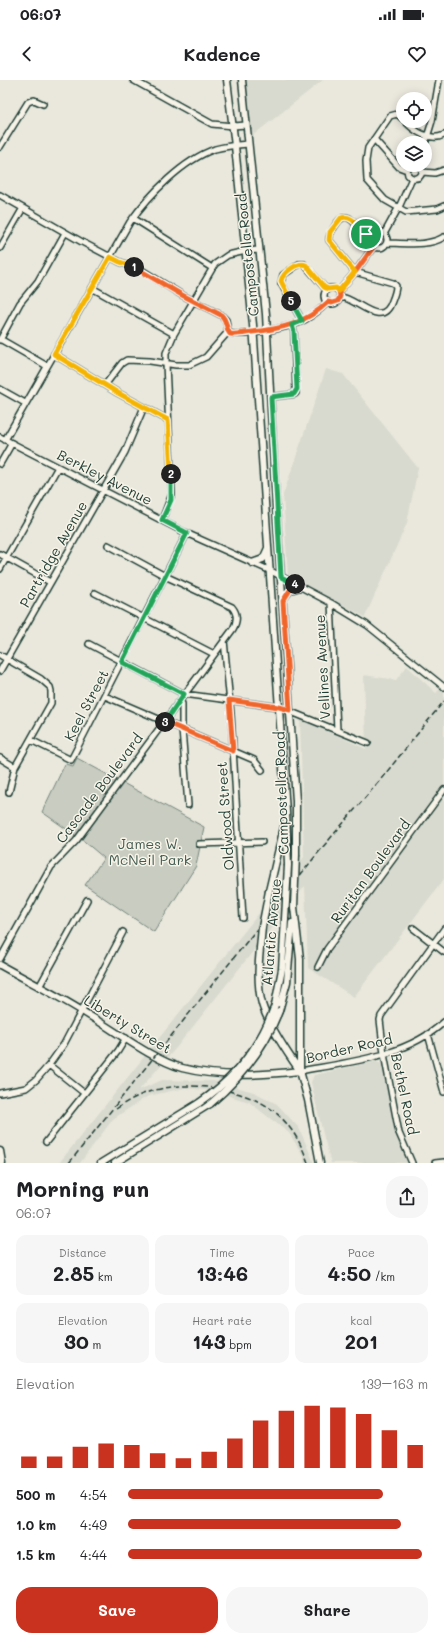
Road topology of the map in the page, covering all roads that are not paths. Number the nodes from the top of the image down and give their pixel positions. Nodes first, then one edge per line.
1 (133, 80) edge
2 (227, 80) edge
3 (242, 80) edge
4 (439, 80) edge
5 (43, 104) dead end
6 (396, 114) edge
7 (246, 125) junction
8 (233, 126) junction
9 (412, 128) edge
10 (444, 135) edge
11 (428, 136) joint
12 (432, 137) edge
13 (374, 140) junction
14 (248, 144) junction
15 (235, 146) junction
16 (0, 148) edge
17 (396, 164) edge
18 (444, 170) edge
19 (408, 172) edge
20 (422, 172) joint
21 (412, 178) junction
22 (0, 195) edge
23 (444, 206) edge
24 (23, 208) junction
25 (398, 209) junction
26 (133, 218) junction
27 (65, 233) junction
28 (384, 234) junction
29 (372, 236) junction
30 (444, 237) edge
31 (386, 243) junction
32 (374, 246) junction
33 (0, 248) edge
34 (259, 250) junction
35 (246, 251) junction
36 (110, 257) junction
37 (212, 268) junction
38 (355, 272) junction
39 (92, 288) junction
40 (328, 289) junction
41 (339, 291) junction
42 (340, 298) junction
43 (193, 300) junction
44 (328, 302) junction
45 (302, 321) junction
46 (292, 325) junction
47 (267, 330) junction
48 (228, 332) junction
49 (254, 332) junction
50 (174, 334) junction
51 (0, 339) edge
52 (54, 354) junction
53 (166, 364) junction
54 (47, 366) junction
55 (105, 385) junction
56 (0, 389) edge
57 (271, 397) junction
58 (25, 403) junction
59 (144, 407) junction
60 (168, 420) junction
61 (2, 438) edge
62 (12, 443) junction
63 (0, 464) edge
64 (58, 467) junction
65 (104, 490) junction
66 (162, 520) junction
67 (187, 533) junction
68 (108, 545) dead end
69 (269, 547) junction
70 (0, 554) edge
71 (7, 558) junction
72 (252, 563) junction
73 (0, 570) edge
74 (271, 571) junction
75 (165, 576) junction
76 (281, 577) junction
77 (50, 582) junction
78 (300, 586) junction
79 (95, 593) dead end
80 (283, 601) junction
81 (331, 603) junction
82 (143, 619) junction
83 (224, 640) junction
84 (89, 644) dead end
85 (214, 654) junction
86 (0, 655) edge
87 (7, 659) junction
88 (122, 662) junction
89 (0, 671) edge
90 (444, 687) edge
91 (184, 694) junction
92 (105, 696) junction
93 (229, 700) junction
94 (182, 704) dead end
95 (279, 707) junction
96 (290, 710) junction
97 (165, 721) junction
98 (182, 729) junction
99 (338, 730) junction
100 (31, 740) junction
101 (368, 743) dead end
102 (233, 751) junction
103 (0, 758) edge
104 (15, 767) junction
105 (262, 770) dead end
106 (444, 790) edge
107 (9, 792) dead end
108 (188, 805) dead end
109 (286, 812) junction
110 (238, 842) junction
111 (262, 842) dead end
112 (200, 844) dead end
113 (87, 900) dead end
114 (294, 907) junction
115 (243, 918) dead end
116 (413, 928) dead end
117 (444, 930) edge
118 (123, 932) dead end
119 (434, 943) junction
120 (444, 952) edge
121 (0, 960) edge
122 (0, 965) edge
123 (318, 967) dead end
124 (39, 987) junction
125 (81, 1010) junction
126 (444, 1022) edge
127 (428, 1034) junction
128 (126, 1038) junction
129 (384, 1054) junction
130 (49, 1065) junction
131 (300, 1071) junction
132 (444, 1092) edge
133 (0, 1093) edge
134 (84, 1093) junction
135 (46, 1142) dead end
136 (0, 1151) edge
137 (444, 1162) edge
138 (2, 1163) edge
139 (101, 1163) edge
140 (115, 1163) edge
141 (320, 1163) edge
142 (412, 1163) edge
143 (434, 1163) edge

1 - 8 street
2 - 8 main road, Campostella Road
3 - 7 main road, Campostella Road
4 - 11 street
5 - 16 street
6 - 13 street
7 - 8 street
7 - 14 main road, Campostella Road
8 - 15 main road, Campostella Road
9 - 11 street
10 - 12 street
13 - 17 street
13 - 25 street
14 - 15 street
14 - 34 main road, Campostella Road
15 - 26 street
15 - 35 main road, Campostella Road
18 - 20 street
19 - 21 street
20 - 21 street
21 - 25 street
22 - 24 street
23 - 25 street
24 - 27 street
24 - 33 street
25 - 28 street
26 - 36 street
26 - 37 street
27 - 36 street
27 - 51 street
28 - 29 street
28 - 31 street
29 - 32 street
29 - 38 street
30 - 31 street
31 - 32 street
32 - 38 street
34 - 35 street
34 - 47 main road, Campostella Road
35 - 37 street
35 - 49 main road, Campostella Road
36 - 39 street
36 - 43 street
37 - 43 street
38 - 41 street
38 - 42 street
39 - 50 street
39 - 52 street
40 - 41 street
40 - 44 street
40 - 45 street
41 - 42 street
42 - 44 street
43 - 48 street
43 - 50 street
44 - 45 street
45 - 46 street
46 - 47 street
46 - 57 street
47 - 49 street
47 - 57 main road, Campostella Road
48 - 49 street
48 - 53 street
49 - 69 main road, Campostella Road
50 - 53 street
51 - 54 street
52 - 54 street
52 - 55 street
53 - 55 street
53 - 60 street
54 - 58 street
55 - 59 street
56 - 58 street
57 - 76 main road, Campostella Road
58 - 61 street
59 - 60 street
59 - 65 street, Partridge Avenue
60 - 66 street
61 - 62 street, Berkley Avenue
62 - 63 street
62 - 64 street, Berkley Avenue
64 - 65 street, Berkley Avenue
64 - 71 street
65 - 66 street, Berkley Avenue
65 - 77 street, Partridge Avenue
66 - 67 street, Berkley Avenue
67 - 72 street, Berkley Avenue
67 - 75 street, Keel Street
68 - 75 street
69 - 72 main road
69 - 74 main road, Campostella Road
70 - 71 street
71 - 73 street
71 - 77 street
72 - 74 street, Berkley Avenue
74 - 76 street, Berkley Avenue
74 - 95 main road, Campostella Road
75 - 82 street, Keel Street
75 - 83 street, Cascade Boulevard
76 - 78 street, Berkley Avenue
76 - 80 main road, Campostella Road
77 - 87 street, Partridge Avenue
78 - 80 main road
78 - 81 street, Berkley Avenue
79 - 82 street
80 - 96 main road, Campostella Road
81 - 90 street, Berkley Avenue
81 - 99 street, Vellines Avenue
82 - 85 street
82 - 88 street, Keel Street
83 - 85 street, Cascade Boulevard
83 - 93 street, Oldwood Street
84 - 88 street
85 - 91 street, Cascade Boulevard
86 - 87 street
87 - 89 street, Partridge Avenue
87 - 100 street
88 - 91 street
88 - 92 street, Keel Street
91 - 93 street
91 - 97 street, Cascade Boulevard
92 - 97 street
92 - 100 street, Keel Street
93 - 95 street
93 - 102 street, Oldwood Street
94 - 98 street
95 - 96 street
95 - 109 main road, Campostella Road
96 - 99 street
96 - 114 main road, Campostella Road, bridge
97 - 98 street
97 - 121 street, Cascade Boulevard
98 - 102 street
98 - 108 street
99 - 101 street
100 - 104 street
102 - 105 street
102 - 110 street, Oldwood Street
103 - 104 street
104 - 107 street
106 - 123 street, Ruritan Boulevard
109 - 131 main road, bridge
109 - 139 main road, Atlantic Avenue, bridge
110 - 111 street
110 - 112 street
110 - 115 street, Oldwood Street
113 - 124 street
114 - 131 main road
114 - 140 main road, Atlantic Avenue, bridge
116 - 119 street
117 - 119 street, Bethel Road
118 - 125 street
119 - 120 street
119 - 129 street, Bethel Road
122 - 124 main road, Liberty Street
124 - 125 main road, Liberty Street
125 - 128 main road, Liberty Street
125 - 130 street
126 - 127 street, Border Road
127 - 129 street, Border Road
127 - 132 street
128 - 131 main road, Liberty Street
128 - 134 street
129 - 131 street, Border Road
129 - 142 street, Bethel Road
130 - 133 street
130 - 134 street
131 - 141 main road
134 - 135 street
136 - 138 main road
137 - 143 street

